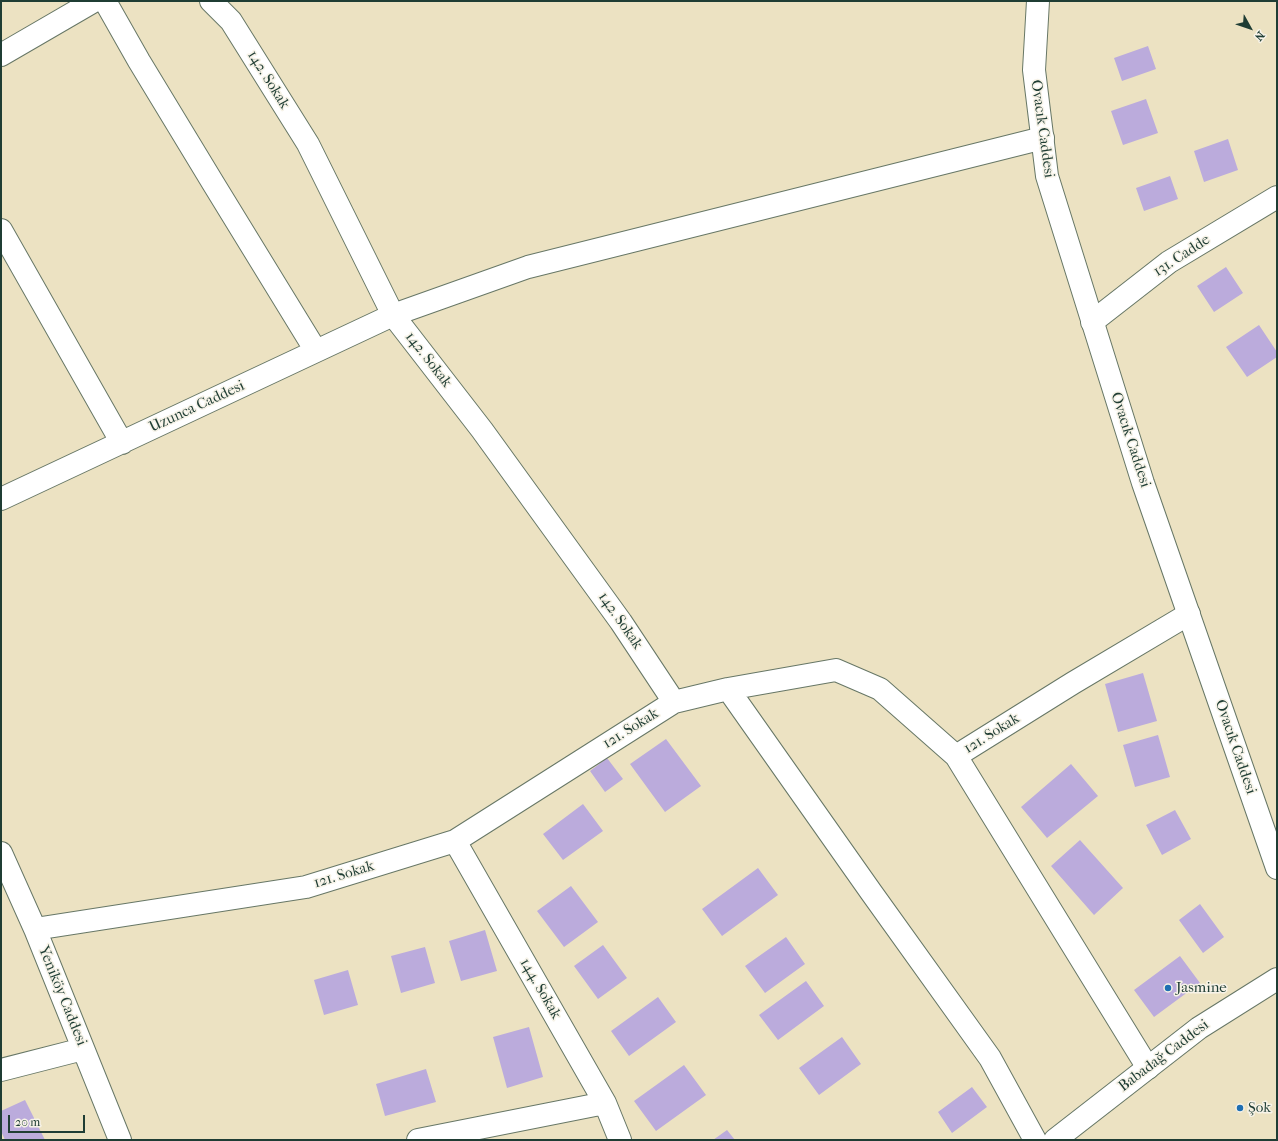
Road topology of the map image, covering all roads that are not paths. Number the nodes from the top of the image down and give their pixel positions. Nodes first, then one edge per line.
1 (94, 1) edge
2 (105, 1) edge
3 (211, 1) edge
4 (1038, 1) edge
5 (1, 55) edge
6 (1043, 138) junction
7 (1277, 197) edge
8 (1, 230) edge
9 (393, 315) junction
10 (1092, 322) junction
11 (316, 351) junction
12 (122, 443) junction
13 (1, 499) edge
14 (1189, 614) junction
15 (728, 689) junction
16 (674, 702) junction
17 (956, 756) junction
18 (455, 841) junction
19 (1, 853) edge
20 (1277, 868) edge
21 (35, 929) junction
22 (1277, 979) edge
23 (83, 1049) junction
24 (1148, 1068) junction
25 (1, 1070) edge
26 (605, 1103) junction
27 (120, 1140) edge
28 (424, 1140) edge
29 (620, 1140) edge
30 (1035, 1140) edge
31 (1055, 1140) edge

1 - 5 street
2 - 11 street
3 - 9 street, 142. Sokak
4 - 6 street, Ovacık Caddesi
6 - 9 street, Uzunca Caddesi
6 - 10 street, Ovacık Caddesi
7 - 10 street, 131. Cadde
8 - 12 street
9 - 11 street, Uzunca Caddesi
9 - 16 street, 142. Sokak
10 - 14 street, Ovacık Caddesi
11 - 12 street, Uzunca Caddesi
12 - 13 street, Uzunca Caddesi
14 - 17 street, 121. Sokak
14 - 20 street, Ovacık Caddesi
15 - 16 street, 121. Sokak
15 - 17 street, 121. Sokak
15 - 30 street
16 - 18 street, 121. Sokak
17 - 24 street
18 - 21 street, 121. Sokak
18 - 26 street, 144. Sokak
19 - 21 street, Yeniköy Caddesi
21 - 23 street, Yeniköy Caddesi
22 - 24 street, Babadağ Caddesi
23 - 25 street
23 - 27 street, Yeniköy Caddesi
24 - 31 street, Babadağ Caddesi
26 - 28 street
26 - 29 street, 144. Sokak

